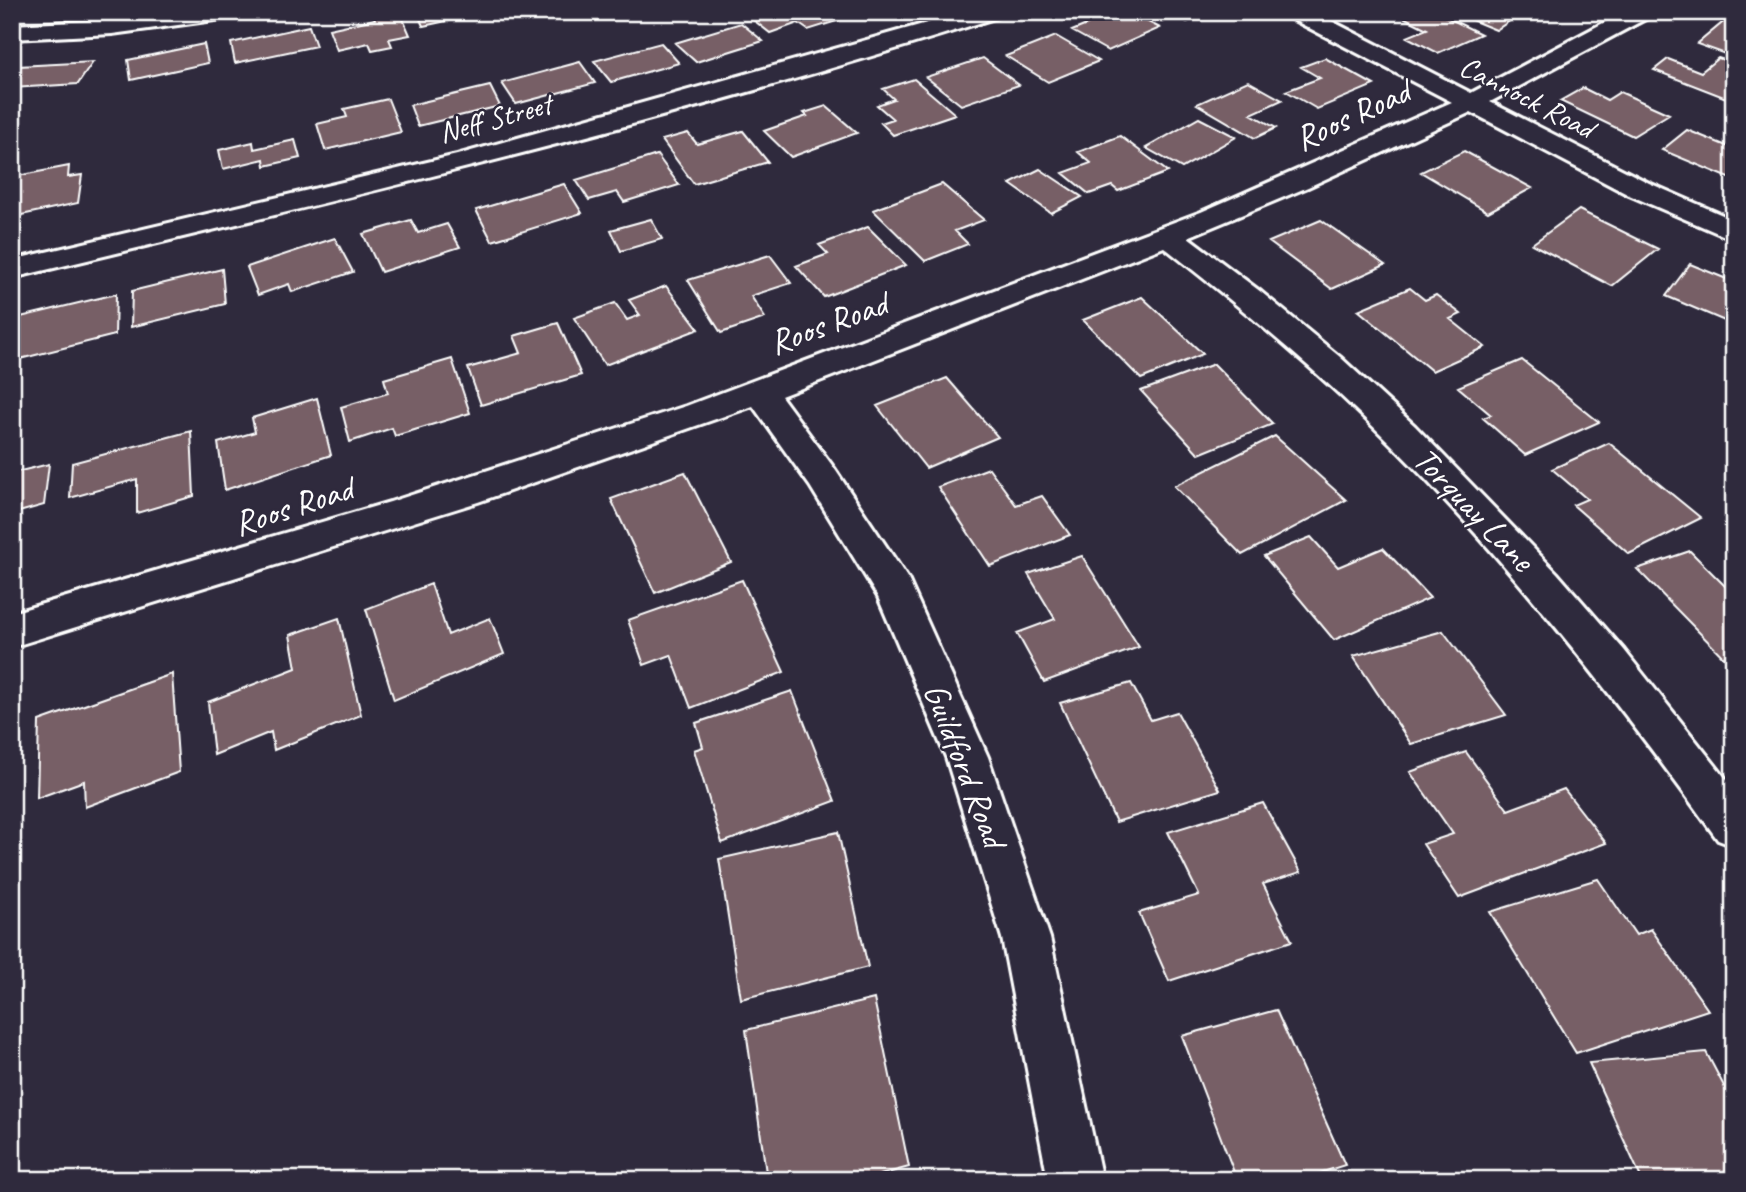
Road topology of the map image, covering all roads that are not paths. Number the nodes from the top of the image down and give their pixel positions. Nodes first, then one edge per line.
1 (27, 12) edge
2 (222, 12) edge
3 (990, 12) edge
4 (1296, 12) edge
5 (1641, 12) edge
6 (12, 29) edge
7 (1468, 102) junction
8 (1734, 231) edge
9 (1169, 237) junction
10 (12, 269) edge
11 (759, 390) junction
12 (12, 630) edge
13 (1734, 825) edge
14 (1075, 1180) edge

1 - 6 street
2 - 6 street
3 - 10 street, Neff Street
4 - 7 street, Cannock Road
5 - 7 street, Roos Road
7 - 8 street, Cannock Road
7 - 9 street, Roos Road
9 - 11 street, Roos Road
9 - 13 street, Torquay Lane
11 - 12 street, Roos Road
11 - 14 street, Guildford Road

